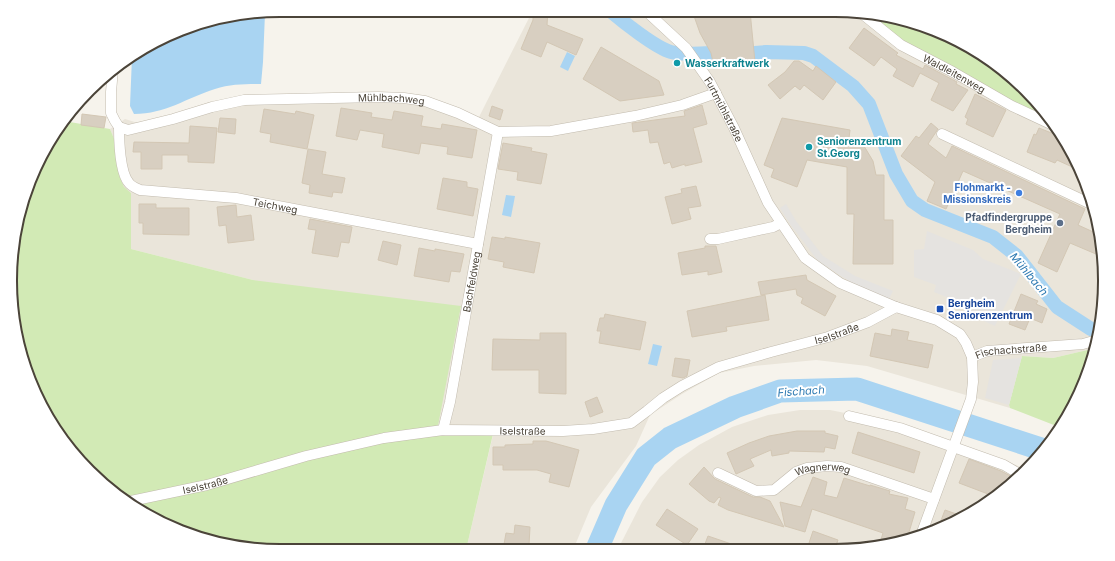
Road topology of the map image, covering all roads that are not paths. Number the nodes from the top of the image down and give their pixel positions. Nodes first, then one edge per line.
1 (653, 17) edge
2 (869, 19) edge
3 (112, 78) edge
4 (716, 93) junction
5 (1045, 121) edge
6 (119, 127) junction
7 (498, 132) junction
8 (942, 134) dead end
9 (1086, 202) edge
10 (781, 223) junction
11 (710, 239) dead end
12 (478, 244) junction
13 (896, 307) junction
14 (1091, 342) edge
15 (972, 357) junction
16 (849, 416) dead end
17 (442, 430) junction
18 (953, 448) junction
19 (1015, 472) edge
20 (718, 473) dead end
21 (934, 499) junction
22 (135, 500) edge
23 (923, 528) edge

1 - 4 street, Furtmühlstraße
2 - 5 street, Waldleitenweg
3 - 6 street
4 - 7 street, Mühlbachweg
4 - 10 street, Furtmühlstraße
6 - 7 street, Mühlbachweg
6 - 12 street, Teichweg
7 - 12 street, Bachfeldweg
8 - 9 street
10 - 11 street
10 - 13 street, Furtmühlstraße
12 - 17 street, Bachfeldweg
13 - 15 street, Furtmühlstraße
13 - 17 street, Iselstraße
14 - 15 street, Fischachstraße
15 - 18 street, Fischachstraße
16 - 18 street
17 - 22 street, Iselstraße
18 - 19 street
18 - 21 street, Fischachstraße
20 - 21 street, Wagnerweg
21 - 23 street, Fischachstraße

